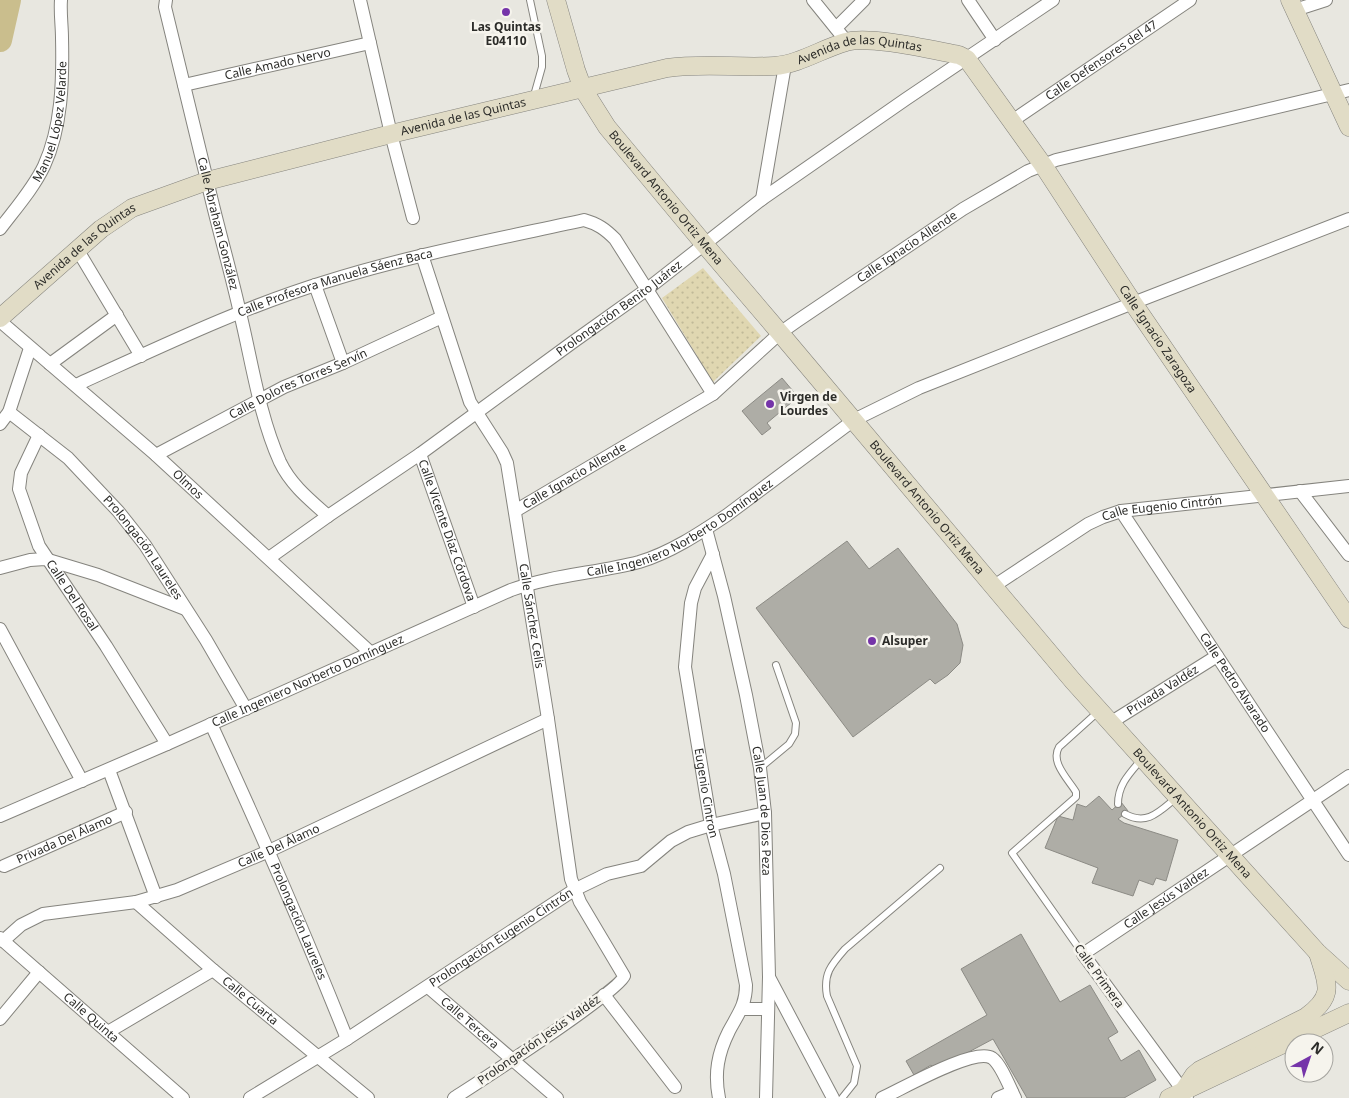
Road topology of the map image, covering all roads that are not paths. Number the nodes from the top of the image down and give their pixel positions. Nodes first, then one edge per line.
1 (61, 0) edge
2 (166, 0) edge
3 (360, 0) edge
4 (530, 0) edge
5 (556, 0) edge
6 (813, 0) edge
7 (864, 0) edge
8 (968, 0) edge
9 (1190, 0) edge
10 (1326, 0) edge
11 (1050, 1) edge
12 (1293, 5) edge
13 (841, 35) junction
14 (995, 40) junction
15 (370, 43) junction
16 (968, 59) junction
17 (785, 65) junction
18 (184, 85) junction
19 (583, 89) junction
20 (1341, 92) edge
21 (533, 100) junction
22 (1012, 121) junction
23 (1349, 127) edge
24 (391, 134) junction
25 (1043, 165) junction
26 (207, 181) junction
27 (762, 199) junction
28 (413, 218) dead end
29 (1349, 219) edge
30 (0, 229) edge
31 (704, 245) junction
32 (77, 249) junction
33 (422, 255) junction
34 (314, 285) junction
35 (646, 290) junction
36 (1133, 302) junction
37 (240, 312) junction
38 (117, 315) junction
39 (442, 317) junction
40 (0, 320) edge
41 (780, 333) junction
42 (30, 348) junction
43 (140, 356) junction
44 (343, 363) junction
45 (50, 364) junction
46 (76, 385) junction
47 (713, 394) junction
48 (260, 400) junction
49 (9, 412) junction
50 (476, 413) junction
51 (854, 420) junction
52 (0, 424) edge
53 (39, 435) junction
54 (420, 454) junction
55 (156, 455) junction
56 (1349, 486) edge
57 (1300, 491) junction
58 (1264, 495) junction
59 (515, 510) junction
60 (1121, 511) junction
61 (328, 516) junction
62 (706, 529) junction
63 (713, 554) junction
64 (1349, 555) edge
65 (269, 558) junction
66 (48, 560) junction
67 (0, 568) edge
68 (527, 584) junction
69 (994, 586) junction
70 (474, 607) junction
71 (185, 609) junction
72 (1349, 619) edge
73 (0, 629) edge
74 (371, 653) junction
75 (1217, 656) junction
76 (776, 665) dead end
77 (246, 709) junction
78 (1104, 717) junction
79 (548, 719) junction
80 (211, 724) junction
81 (167, 744) junction
82 (1142, 759) junction
83 (760, 768) junction
84 (108, 770) junction
85 (1349, 776) edge
86 (82, 781) junction
87 (1176, 797) junction
88 (1312, 800) junction
89 (1118, 804) dead end
90 (126, 812) junction
91 (765, 813) junction
92 (1125, 814) dead end
93 (0, 816) edge
94 (711, 825) junction
95 (270, 851) junction
96 (1349, 855) edge
97 (1229, 856) junction
98 (4, 866) dead end
99 (940, 868) dead end
100 (574, 890) junction
101 (156, 897) junction
102 (136, 902) junction
103 (2, 940) edge
104 (1318, 953) junction
105 (1083, 954) junction
106 (213, 970) junction
107 (39, 972) junction
108 (769, 976) junction
109 (623, 979) joint
110 (1349, 981) edge
111 (428, 987) junction
112 (604, 995) junction
113 (742, 1009) junction
114 (768, 1009) junction
115 (1349, 1013) edge
116 (0, 1019) edge
117 (1349, 1026) edge
118 (108, 1032) junction
119 (1329, 1033) edge
120 (347, 1039) junction
121 (1284, 1055) edge
122 (318, 1058) junction
123 (512, 1060) junction
124 (675, 1087) dead end
125 (1013, 1095) edge
126 (1181, 1095) edge
127 (183, 1098) edge
128 (250, 1098) edge
129 (368, 1098) edge
130 (454, 1098) edge
131 (557, 1098) edge
132 (719, 1098) edge
133 (766, 1098) edge
134 (833, 1098) edge
135 (842, 1098) edge
136 (882, 1098) edge
137 (998, 1098) edge

1 - 30 street, Manuel López Velarde
2 - 18 street, Calle Abraham González
3 - 15 street
4 - 21 lane
5 - 19 street, Boulevard Antonio Ortiz Mena
6 - 13 street
7 - 13 street
8 - 14 street
9 - 22 street, Calle Defensores del 47
10 - 12 street
11 - 14 street, Prolongación Benito Juárez
12 - 20 street
13 - 16 street, Avenida de las Quintas
13 - 17 street, Avenida de las Quintas
14 - 16 street, Prolongación Benito Juárez
15 - 18 street, Calle Amado Nervo
15 - 24 street
16 - 22 street, Calle Ignacio Zaragoza
16 - 27 street, Prolongación Benito Juárez
17 - 19 street, Avenida de las Quintas
17 - 27 street
18 - 26 street, Calle Abraham González
19 - 21 street, Avenida de las Quintas
19 - 31 street, Boulevard Antonio Ortiz Mena
20 - 23 street
20 - 25 street, Calle Ignacio Allende
21 - 24 street, Avenida de las Quintas
22 - 25 street, Calle Ignacio Zaragoza
24 - 26 street, Avenida de las Quintas
24 - 28 street
25 - 36 street, Calle Ignacio Zaragoza
25 - 41 street, Calle Ignacio Allende
26 - 32 street, Avenida de las Quintas
26 - 37 street, Calle Abraham González
27 - 31 street, Prolongación Benito Juárez
29 - 36 street, Calle Ingeniero Norberto Domínguez
31 - 35 street, Prolongación Benito Juárez
31 - 41 street, Boulevard Antonio Ortiz Mena
32 - 38 street
32 - 40 street, Avenida de las Quintas
33 - 34 street, Calle Profesora Manuela Sáenz Baca
33 - 35 street, Calle Profesora Manuela Sáenz Baca
33 - 39 street, Calle Sánchez Celis
34 - 37 street, Calle Profesora Manuela Sáenz Baca
34 - 44 street
35 - 47 street
35 - 50 street, Prolongación Benito Juárez
36 - 51 street, Calle Ingeniero Norberto Domínguez
36 - 58 street, Calle Ignacio Zaragoza
37 - 43 street, Calle Profesora Manuela Sáenz Baca
37 - 48 street, Calle Abraham González
38 - 43 street
38 - 45 street
39 - 44 street, Calle Dolores Torres Servín
39 - 50 street, Calle Sánchez Celis
40 - 42 street, Olmos
41 - 47 street, Calle Ignacio Allende
41 - 51 street, Boulevard Antonio Ortiz Mena
42 - 45 street, Olmos
42 - 49 street
43 - 46 street, Calle Profesora Manuela Sáenz Baca
44 - 48 street, Calle Dolores Torres Servín
45 - 46 street, Olmos
46 - 55 street, Olmos
47 - 59 street, Calle Ignacio Allende
48 - 55 street, Calle Dolores Torres Servín
48 - 61 street, Calle Abraham González
49 - 52 street
49 - 53 street, Prolongación Laureles
50 - 54 street, Prolongación Benito Juárez
50 - 59 street, Calle Sánchez Celis
51 - 62 street, Calle Ingeniero Norberto Domínguez
51 - 69 street, Boulevard Antonio Ortiz Mena
53 - 66 street, Calle Del Rosal
53 - 71 street, Prolongación Laureles
54 - 61 street, Prolongación Benito Juárez
54 - 70 street, Calle Vicente Díaz Córdova
55 - 65 street, Olmos
56 - 57 street, Calle Eugenio Cintrón
57 - 58 street, Calle Eugenio Cintrón
57 - 64 street
58 - 60 street, Calle Eugenio Cintrón
58 - 72 street, Calle Ignacio Zaragoza
59 - 68 street, Calle Sánchez Celis
60 - 69 street, Calle Eugenio Cintrón
60 - 75 street, Calle Pedro Alvarado
61 - 65 street, Prolongación Benito Juárez
62 - 63 street, Calle Juan de Dios Peza
62 - 68 street, Calle Ingeniero Norberto Domínguez
63 - 83 street, Calle Juan de Dios Peza
63 - 94 street, Eugenio Cintron
65 - 74 street, Olmos
66 - 67 street
66 - 71 street
66 - 81 street, Calle Del Rosal
68 - 70 street, Calle Ingeniero Norberto Domínguez
68 - 79 street, Calle Sánchez Celis
69 - 78 street, Boulevard Antonio Ortiz Mena
70 - 74 street, Calle Ingeniero Norberto Domínguez
71 - 77 street, Prolongación Laureles
73 - 86 street
74 - 77 street, Calle Ingeniero Norberto Domínguez
75 - 78 street, Privada Valdéz
75 - 88 street, Calle Pedro Alvarado
76 - 83 lane
77 - 80 street, Calle Ingeniero Norberto Domínguez
78 - 82 street, Boulevard Antonio Ortiz Mena
78 - 105 lane, Calle Primera
79 - 95 street, Calle Del Álamo
79 - 100 street, Calle Sánchez Celis
80 - 81 street, Calle Ingeniero Norberto Domínguez
80 - 95 street, Prolongación Laureles
81 - 84 street, Calle Ingeniero Norberto Domínguez
82 - 87 street, Boulevard Antonio Ortiz Mena
82 - 89 lane
83 - 91 street, Calle Juan de Dios Peza
84 - 86 street, Calle Ingeniero Norberto Domínguez
84 - 90 street
85 - 88 street, Calle Jesús Valdez
86 - 93 street, Calle Ingeniero Norberto Domínguez
87 - 92 lane
87 - 97 street, Boulevard Antonio Ortiz Mena
88 - 96 street, Calle Pedro Alvarado
88 - 97 street, Calle Jesús Valdez
90 - 98 street, Privada Del Álamo
90 - 101 street
91 - 94 street, Prolongación Eugenio Cintrón
91 - 108 street, Calle Juan de Dios Peza
94 - 100 street, Prolongación Eugenio Cintrón
94 - 113 street, Eugenio Cintron
95 - 101 street, Calle Del Álamo
95 - 120 street, Prolongación Laureles
97 - 104 street, Boulevard Antonio Ortiz Mena
97 - 105 street, Calle Jesús Valdez
99 - 135 lane
100 - 109 street, Calle Sánchez Celis
100 - 111 street, Prolongación Eugenio Cintrón
101 - 102 street, Calle Del Álamo
102 - 103 street, Calle Del Álamo
102 - 106 street, Calle Cuarta
103 - 107 street, Calle Quinta
104 - 110 street, Boulevard Antonio Ortiz Mena
104 - 126 street
105 - 126 street, Calle Primera
106 - 118 street
106 - 122 street, Calle Cuarta
107 - 116 street
107 - 118 street, Calle Quinta
108 - 114 street, Calle Juan de Dios Peza
108 - 134 street
109 - 112 street, Prolongación Jesús Valdéz
111 - 120 street, Prolongación Eugenio Cintrón
111 - 123 street, Calle Tercera
112 - 123 street, Prolongación Jesús Valdéz
112 - 124 street
113 - 114 street
113 - 132 street, Eugenio Cintron
114 - 133 street, Calle Juan de Dios Peza
115 - 126 street
117 - 119 street
118 - 127 street, Calle Quinta
120 - 122 street, Prolongación Eugenio Cintrón
121 - 126 street
122 - 128 street, Prolongación Eugenio Cintrón
122 - 129 street, Calle Cuarta
123 - 130 street, Prolongación Jesús Valdéz
123 - 131 street, Calle Tercera
125 - 136 street
125 - 137 street

